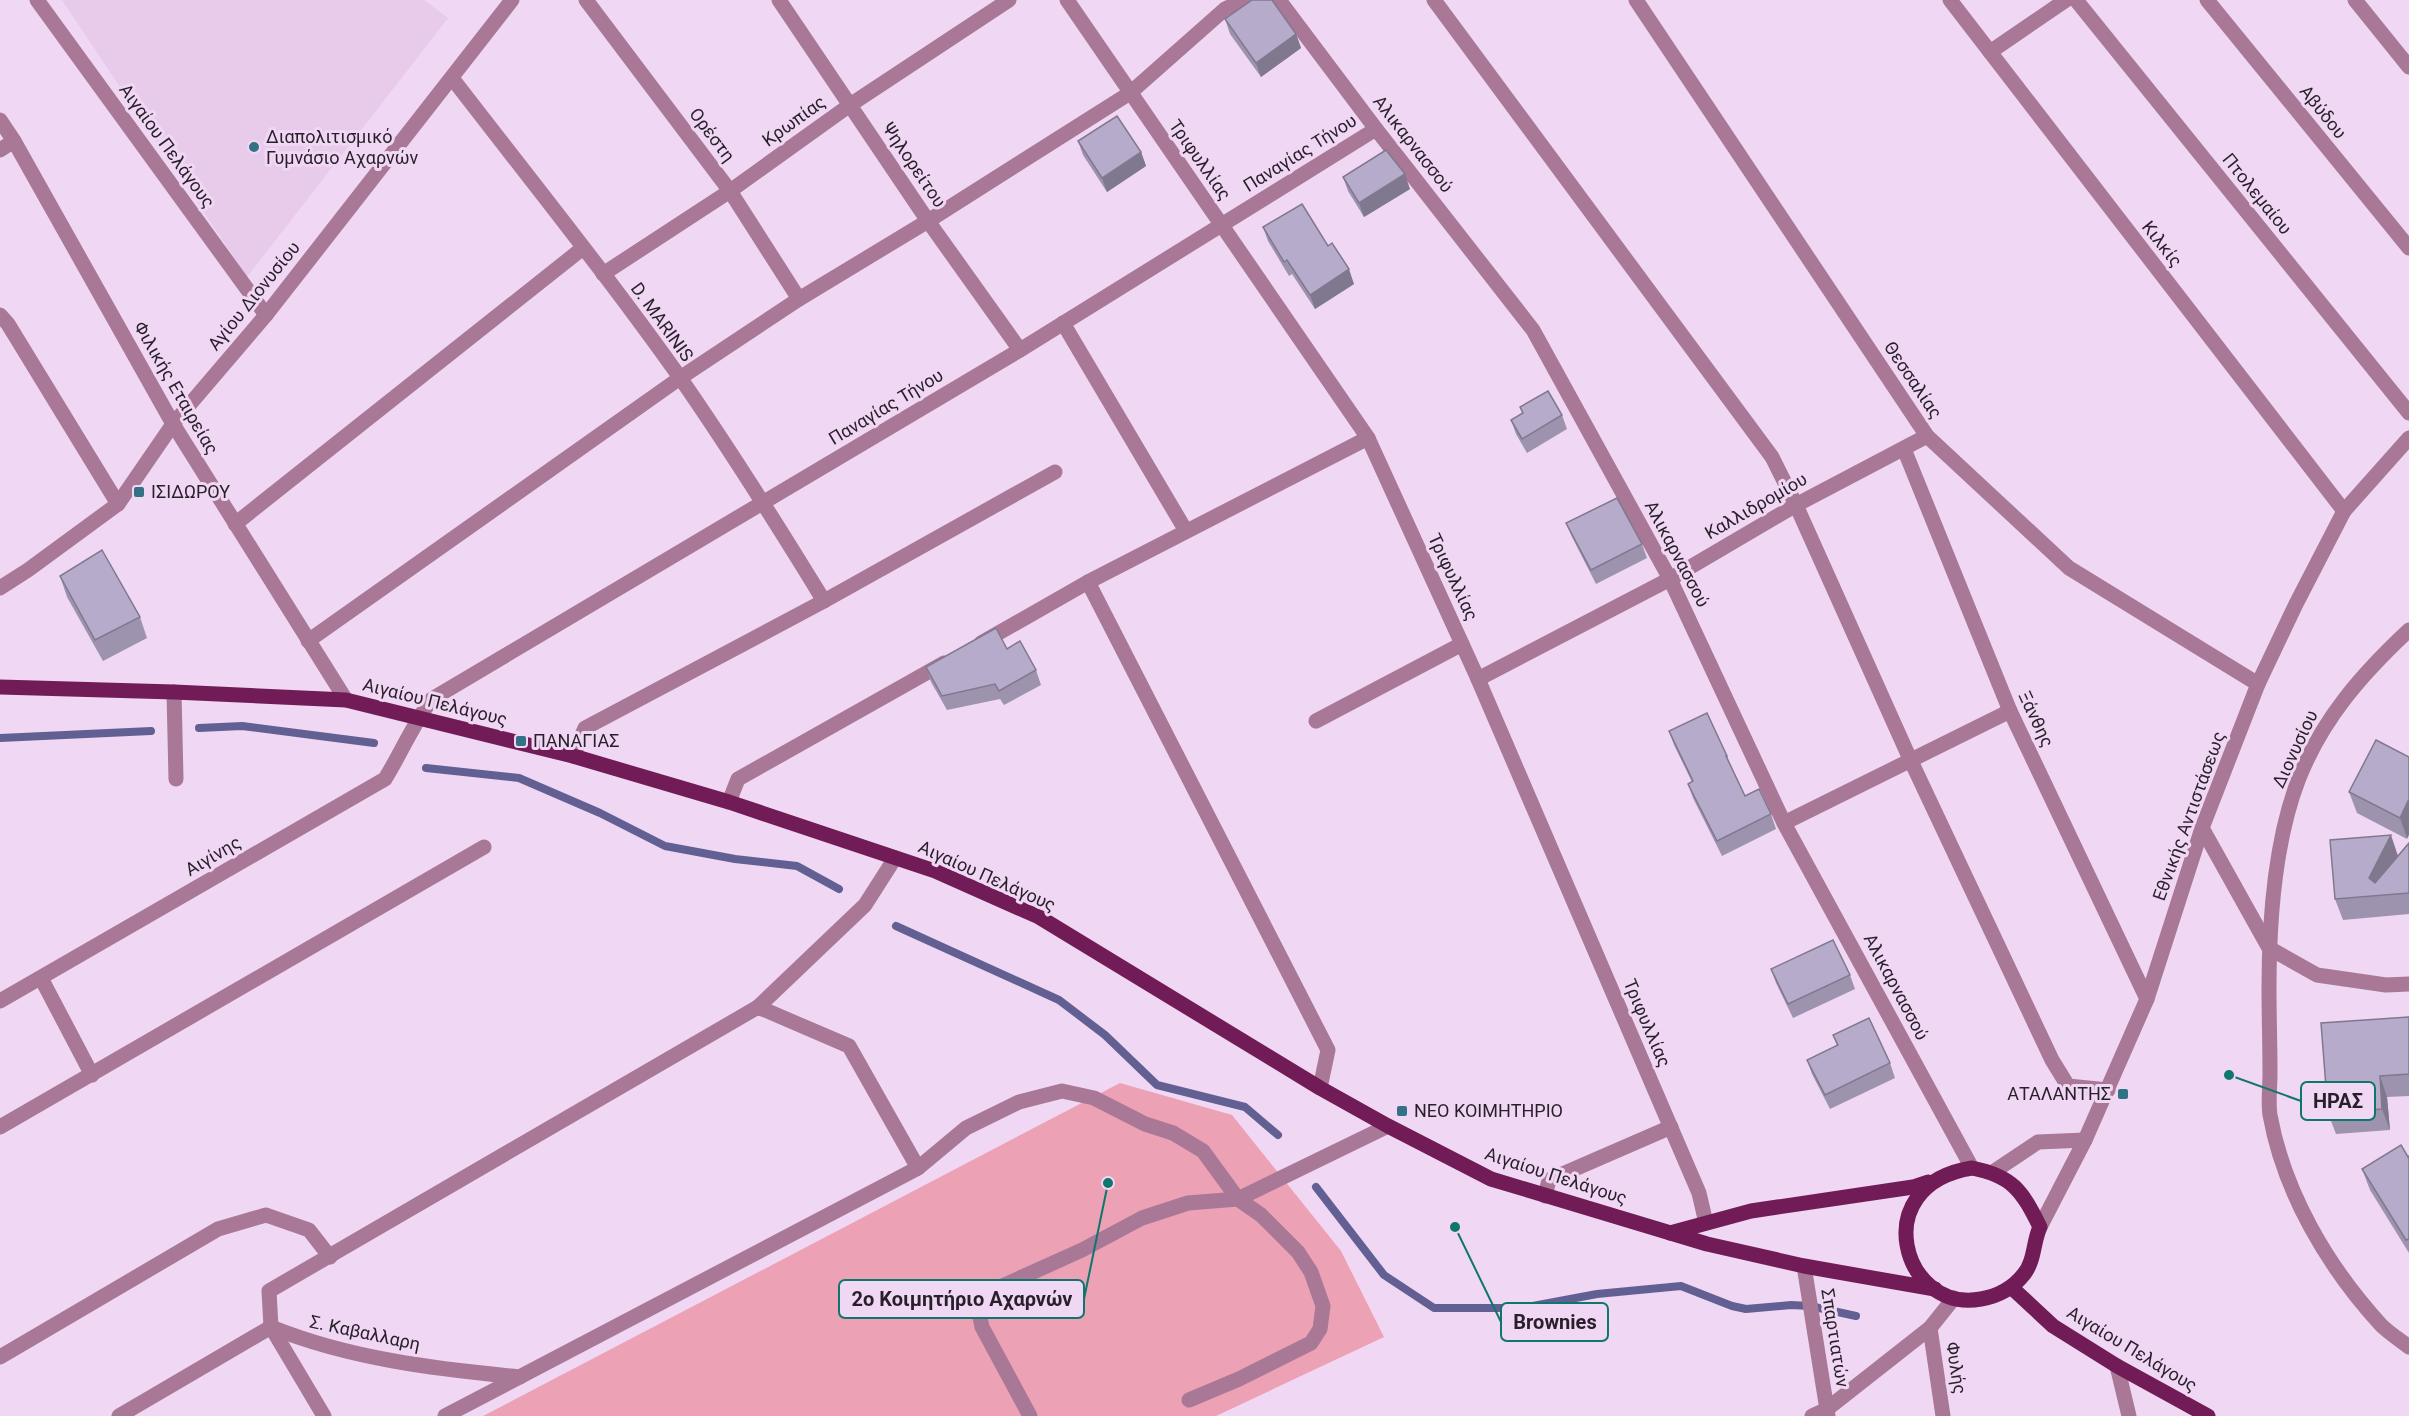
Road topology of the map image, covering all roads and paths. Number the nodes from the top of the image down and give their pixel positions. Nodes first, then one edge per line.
1 (37, 0) edge
2 (512, 0) edge
3 (586, 0) edge
4 (779, 0) edge
5 (1009, 0) edge
6 (1067, 0) edge
7 (1244, 0) edge
8 (1279, 0) edge
9 (1434, 0) edge
10 (1636, 0) edge
11 (1950, 0) edge
12 (2066, 0) edge
13 (2076, 0) edge
14 (2207, 0) edge
15 (2355, 0) edge
16 (1222, 4) edge
17 (1989, 52) junction
18 (2409, 67) edge
19 (452, 78) junction
20 (1130, 93) junction
21 (850, 105) junction
22 (0, 120) edge
23 (1376, 129) junction
24 (14, 141) junction
25 (0, 150) edge
26 (730, 191) junction
27 (928, 221) junction
28 (1221, 226) junction
29 (583, 248) junction
30 (2409, 248) edge
31 (603, 274) junction
32 (799, 299) junction
33 (266, 315) junction
34 (3, 323) edge
35 (1063, 323) junction
36 (1020, 350) junction
37 (680, 378) junction
38 (2409, 413) edge
39 (173, 424) junction
40 (1928, 436) junction
41 (1368, 438) junction
42 (2409, 438) edge
43 (1904, 449) junction
44 (1055, 472) dead end
45 (764, 502) junction
46 (118, 504) junction
47 (1796, 505) junction
48 (2344, 511) junction
49 (235, 524) junction
50 (1186, 531) junction
51 (1670, 579) junction
52 (1088, 582) junction
53 (0, 588) edge
54 (824, 601) junction
55 (2409, 630) edge
56 (308, 641) junction
57 (1462, 644) junction
58 (1478, 679) junction
59 (2258, 684) junction
60 (0, 687) edge
61 (174, 692) junction
62 (346, 700) junction
63 (2010, 711) junction
64 (418, 718) junction
65 (1316, 721) dead end
66 (573, 756) junction
67 (1910, 759) junction
68 (176, 779) dead end
69 (729, 802) junction
70 (1784, 823) junction
71 (2202, 828) junction
72 (484, 847) dead end
73 (895, 858) junction
74 (2269, 948) junction
75 (41, 978) junction
76 (2409, 984) edge
77 (2147, 999) junction
78 (0, 1001) edge
79 (758, 1007) junction
80 (92, 1075) junction
81 (1320, 1088) junction
82 (2108, 1090) junction
83 (1388, 1126) junction
84 (0, 1127) edge
85 (1671, 1127) junction
86 (2085, 1140) junction
87 (918, 1168) junction
88 (1972, 1168) junction
89 (1993, 1172) junction
90 (1932, 1181) junction
91 (1545, 1196) junction
92 (1238, 1199) junction
93 (1706, 1223) junction
94 (2040, 1227) junction
95 (1670, 1233) junction
96 (330, 1257) junction
97 (1804, 1266) junction
98 (2012, 1287) junction
99 (1935, 1289) junction
100 (1954, 1298) junction
101 (271, 1327) junction
102 (1930, 1328) junction
103 (2409, 1347) edge
104 (0, 1357) edge
105 (2117, 1366) junction
106 (520, 1377) junction
107 (1189, 1400) dead end
108 (1827, 1413) edge
109 (119, 1416) edge
110 (324, 1416) edge
111 (445, 1416) edge
112 (1030, 1416) edge
113 (1812, 1416) edge
114 (1943, 1416) edge
115 (2129, 1416) edge
116 (2208, 1416) edge

1 - 33 street, Αιγαίου Πελάγους
2 - 19 street, Αγίου Διονυσίου
3 - 26 street, Ορέστη
4 - 21 street, Ψηλορείτου
5 - 21 street, Κρωπίας
6 - 20 street, Τριφυλλίας
7 - 16 street
8 - 23 street, Αλικαρνασσού
9 - 47 street
10 - 40 street, Θεσσαλίας
11 - 17 street, Κιλκίς
12 - 17 street
13 - 38 street, Πτολεμαίου
14 - 30 street, Αβύδου
15 - 18 street
16 - 20 street
17 - 48 street, Κιλκίς
19 - 29 street, D. MARINIS
19 - 33 street, Αγίου Διονυσίου
20 - 27 street
20 - 28 street, Τριφυλλίας
21 - 26 street, Κρωπίας
21 - 27 street, Ψηλορείτου
22 - 24 street, Φιλικής Εταιρείας
23 - 28 street, Παναγίας Τήνου
23 - 51 street, Αλικαρνασσού
24 - 25 street
24 - 39 street, Φιλικής Εταιρείας
26 - 31 street, Κρωπίας
26 - 32 street, Ορέστη
27 - 32 street
27 - 36 street, Ψηλορείτου
28 - 35 street, Παναγίας Τήνου
28 - 41 street, Τριφυλλίας
29 - 31 street, D. MARINIS
29 - 49 street
31 - 37 street, D. MARINIS
32 - 37 street
33 - 39 street, Αγίου Διονυσίου
34 - 46 street
35 - 36 street, Παναγίας Τήνου
35 - 50 street
36 - 45 street, Παναγίας Τήνου
37 - 45 street, D. MARINIS
37 - 56 street
39 - 46 street, Αγίου Διονυσίου
39 - 49 street, Φιλικής Εταιρείας
40 - 43 street, Καλλιδρομίου
40 - 59 street, Θεσσαλίας
41 - 50 street
41 - 57 street, Τριφυλλίας
42 - 48 street, Εθνικής Αντιστάσεως
43 - 47 street, Καλλιδρομίου
43 - 63 street, Ξάνθης
44 - 54 street
45 - 54 street, D. MARINIS
45 - 64 street, Παναγίας Τήνου
46 - 53 street, Αγίου Διονυσίου
47 - 51 street, Καλλιδρομίου
47 - 67 street
48 - 59 street, Εθνικής Αντιστάσεως
49 - 56 street, Φιλικής Εταιρείας
50 - 52 street
51 - 58 street, Καλλιδρομίου
51 - 70 street, Αλικαρνασσού
52 - 69 street
52 - 81 street
54 - 66 street
55 - 74 street, Διονυσίου
56 - 62 street, Φιλικής Εταιρείας
57 - 58 street, Τριφυλλίας
57 - 65 street
58 - 85 street, Τριφυλλίας
59 - 71 street, Εθνικής Αντιστάσεως
60 - 61 main road, Αιγαίου Πελάγους
61 - 62 main road, Αιγαίου Πελάγους
61 - 68 street
62 - 64 main road, Αιγαίου Πελάγους
63 - 67 street
63 - 77 street, Ξάνθης
64 - 66 main road, Αιγαίου Πελάγους
64 - 75 street, Αιγίνης
66 - 69 main road, Αιγαίου Πελάγους
67 - 70 street
67 - 82 street
69 - 73 main road, Αιγαίου Πελάγους
70 - 88 street, Αλικαρνασσού
71 - 74 street
71 - 77 street, Εθνικής Αντιστάσεως
72 - 80 street
73 - 79 street
73 - 81 main road, Αιγαίου Πελάγους
74 - 76 street
74 - 103 street, Διονυσίου
75 - 78 street, Αιγίνης
75 - 80 street
77 - 82 street, Εθνικής Αντιστάσεως
79 - 87 street
79 - 96 street
80 - 84 street
81 - 83 main road, Αιγαίου Πελάγους
82 - 86 street, Εθνικής Αντιστάσεως
83 - 91 main road, Αιγαίου Πελάγους
83 - 92 street
85 - 91 street
85 - 93 street, Τριφυλλίας
86 - 89 street
86 - 94 street, Εθνικής Αντιστάσεως
87 - 92 street
87 - 106 street
88 - 89 main road
88 - 90 main road
89 - 94 main road
90 - 93 main road
90 - 99 main road
91 - 95 main road, Αιγαίου Πελάγους
92 - 107 street
92 - 112 street
93 - 95 main road
94 - 98 main road
95 - 97 main road, Αιγαίου Πελάγους
96 - 101 street
96 - 104 street
97 - 99 main road, Αιγαίου Πελάγους
97 - 108 street, Σπαρτιατών
98 - 100 main road
98 - 105 main road, Αιγαίου Πελάγους
99 - 100 main road
100 - 102 street, Φυλής
101 - 106 street, Σ. Καβαλλαρη
101 - 109 street
101 - 110 street
102 - 108 street
102 - 114 street, Φυλής
105 - 115 street
105 - 116 main road, Αιγαίου Πελάγους
106 - 111 street
108 - 113 street

